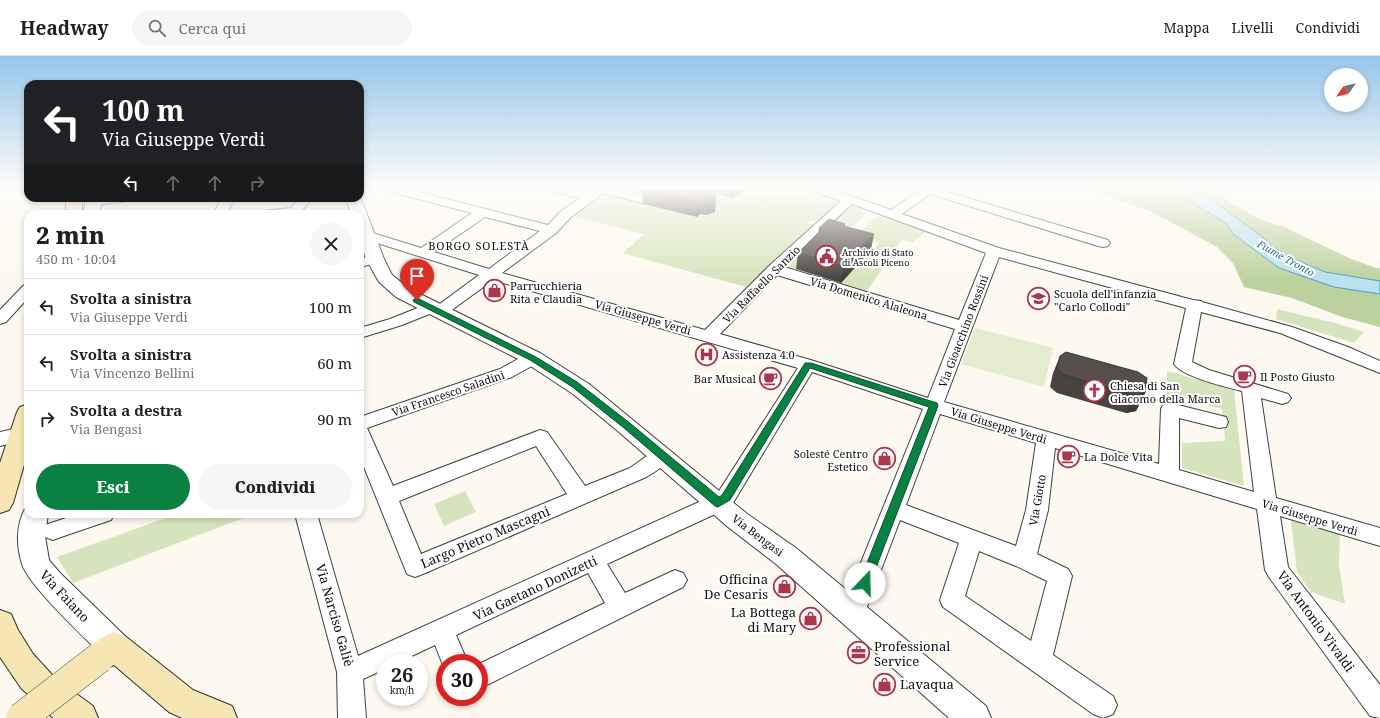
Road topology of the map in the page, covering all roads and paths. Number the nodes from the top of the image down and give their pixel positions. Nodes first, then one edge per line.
1 (473, 219) edge
2 (509, 219) edge
3 (561, 219) edge
4 (828, 219) edge
5 (903, 219) edge
6 (1023, 219) edge
7 (364, 228) edge
8 (551, 230) junction
9 (366, 235) junction
10 (1102, 243) dead end
11 (994, 251) junction
12 (424, 252) junction
13 (368, 261) edge
14 (774, 269) junction
15 (490, 274) junction
16 (24, 293) edge
17 (1195, 304) junction
18 (435, 310) junction
19 (0, 320) edge
20 (965, 327) junction
21 (364, 332) edge
22 (709, 336) junction
23 (533, 358) junction
24 (808, 365) junction
25 (1380, 368) edge
26 (1251, 388) junction
27 (1282, 398) dead end
28 (934, 406) junction
29 (1219, 422) dead end
30 (364, 423) edge
31 (17, 428) edge
32 (1046, 439) junction
33 (364, 442) edge
34 (662, 456) junction
35 (1170, 475) junction
36 (580, 496) junction
37 (387, 497) junction
38 (0, 503) edge
39 (718, 503) junction
40 (1266, 504) junction
41 (894, 509) junction
42 (77, 518) edge
43 (307, 518) edge
44 (44, 523) edge
45 (1380, 537) edge
46 (972, 539) junction
47 (1024, 559) junction
48 (593, 562) junction
49 (675, 580) dead end
50 (620, 607) junction
51 (853, 612) junction
52 (442, 631) junction
53 (3, 632) edge
54 (106, 652) junction
55 (451, 654) edge
56 (1040, 660) junction
57 (350, 672) junction
58 (488, 673) edge
59 (1103, 705) dead end
60 (1380, 707) edge
61 (21, 718) edge
62 (81, 718) edge
63 (220, 718) edge
64 (352, 718) edge
65 (974, 718) edge

1 - 12 street
2 - 8 street
3 - 8 street
4 - 14 street, Via Raffaello Sanzio
5 - 11 street
6 - 10 street
7 - 9 street, Via Bengasi
8 - 15 street
9 - 12 street, Via Giuseppe Verdi
9 - 13 street, Via Bengasi
11 - 17 street
11 - 20 street, Via Gioacchino Rossini
12 - 15 street, Via Giuseppe Verdi
13 - 18 street, Via Bengasi
14 - 20 street, Via Domenico Alaleona
14 - 22 street, Via Raffaello Sanzio
15 - 18 street
15 - 22 street, Via Giuseppe Verdi
16 - 19 street
17 - 25 street
17 - 26 street
18 - 21 street
18 - 23 street, Via Bengasi
20 - 28 street, Via Gioacchino Rossini
22 - 24 street, Via Giuseppe Verdi
23 - 30 street, Via Francesco Saladini
23 - 34 street, Via Bengasi
24 - 28 street, Via Giuseppe Verdi
24 - 39 street
26 - 27 street
26 - 40 street, Via Antonio Vivaldi
28 - 32 street, Via Giuseppe Verdi
28 - 41 street, Via Gioacchino Rossini
29 - 35 street
31 - 38 main road
32 - 35 street, Via Giuseppe Verdi
32 - 47 street, Via Giotto
33 - 37 street, Largo Pietro Mascagni
34 - 36 street, Largo Pietro Mascagni
34 - 39 street, Via Bengasi
35 - 40 street, Via Giuseppe Verdi
36 - 37 street
36 - 37 street, Largo Pietro Mascagni
39 - 48 street, Via Gaetano Donizetti
39 - 51 street, Via Bengasi
40 - 45 street, Via Giuseppe Verdi
40 - 60 street, Via Antonio Vivaldi
41 - 46 street
41 - 51 street, Via Gioacchino Rossini
42 - 44 street
43 - 57 street, Via Narciso Galiè
44 - 54 street, Via Faiano
46 - 47 street
46 - 56 street
47 - 56 street
48 - 50 street
48 - 52 street, Via Gaetano Donizetti
49 - 50 street
50 - 58 street
51 - 65 street, Via Bengasi
52 - 55 street
52 - 57 street, Via Gaetano Donizetti
53 - 62 main road
54 - 61 main road, bridge
54 - 63 main road
56 - 59 street
57 - 64 street, Via Narciso Galiè

